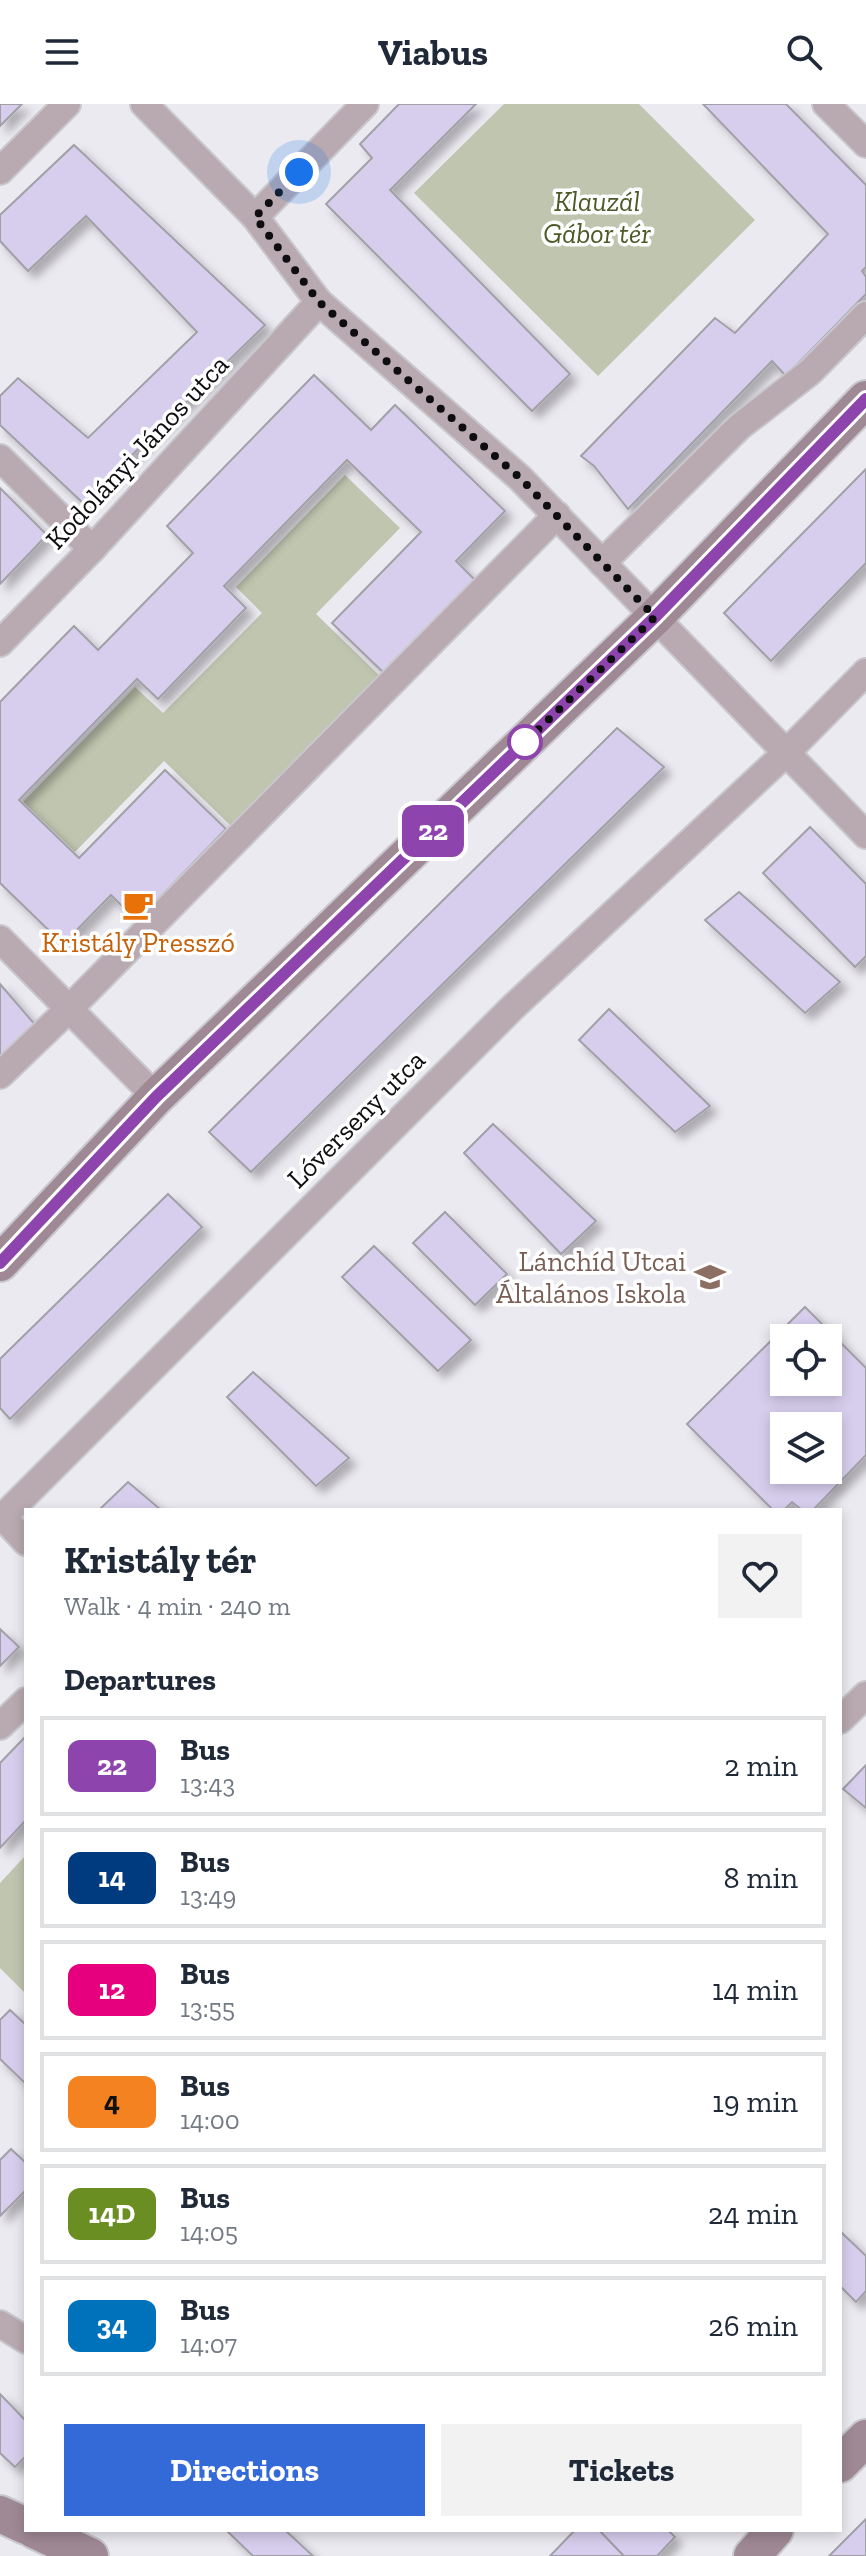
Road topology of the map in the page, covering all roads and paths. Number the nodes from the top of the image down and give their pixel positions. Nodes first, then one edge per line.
1 (67, 104) edge
2 (144, 104) edge
3 (365, 104) edge
4 (826, 104) edge
5 (866, 144) edge
6 (0, 171) edge
7 (255, 217) junction
8 (319, 302) junction
9 (866, 315) edge
10 (866, 399) edge
11 (0, 458) edge
12 (557, 515) junction
13 (92, 549) junction
14 (602, 563) junction
15 (655, 617) junction
16 (0, 643) edge
17 (866, 672) edge
18 (787, 752) junction
19 (866, 835) edge
20 (0, 939) edge
21 (69, 1009) junction
22 (0, 1075) edge
23 (156, 1097) junction
24 (0, 1263) edge
25 (1, 1516) edge
26 (24, 1540) edge
27 (866, 1695) edge
28 (24, 1703) edge
29 (842, 1718) edge
30 (0, 1726) edge
31 (0, 2324) edge
32 (24, 2339) edge
33 (866, 2438) edge
34 (842, 2462) edge
35 (0, 2514) edge
36 (24, 2524) edge
37 (41, 2532) edge
38 (90, 2556) edge

1 - 6 street
2 - 7 street
3 - 7 street
4 - 5 street
7 - 8 street
8 - 12 street
8 - 13 street, Kodolányi János utca
9 - 14 street
10 - 15 street
11 - 13 street
12 - 14 street
12 - 21 street
13 - 16 street, Kodolányi János utca
14 - 15 street
15 - 18 street
15 - 23 street
17 - 18 street, Lóverseny utca
18 - 19 street
18 - 25 street, Lóverseny utca
20 - 21 street
21 - 22 street
21 - 23 street
23 - 24 street
25 - 26 street, Lóverseny utca
27 - 29 street
28 - 30 street
31 - 32 street
33 - 34 street
35 - 36 street
37 - 38 street

